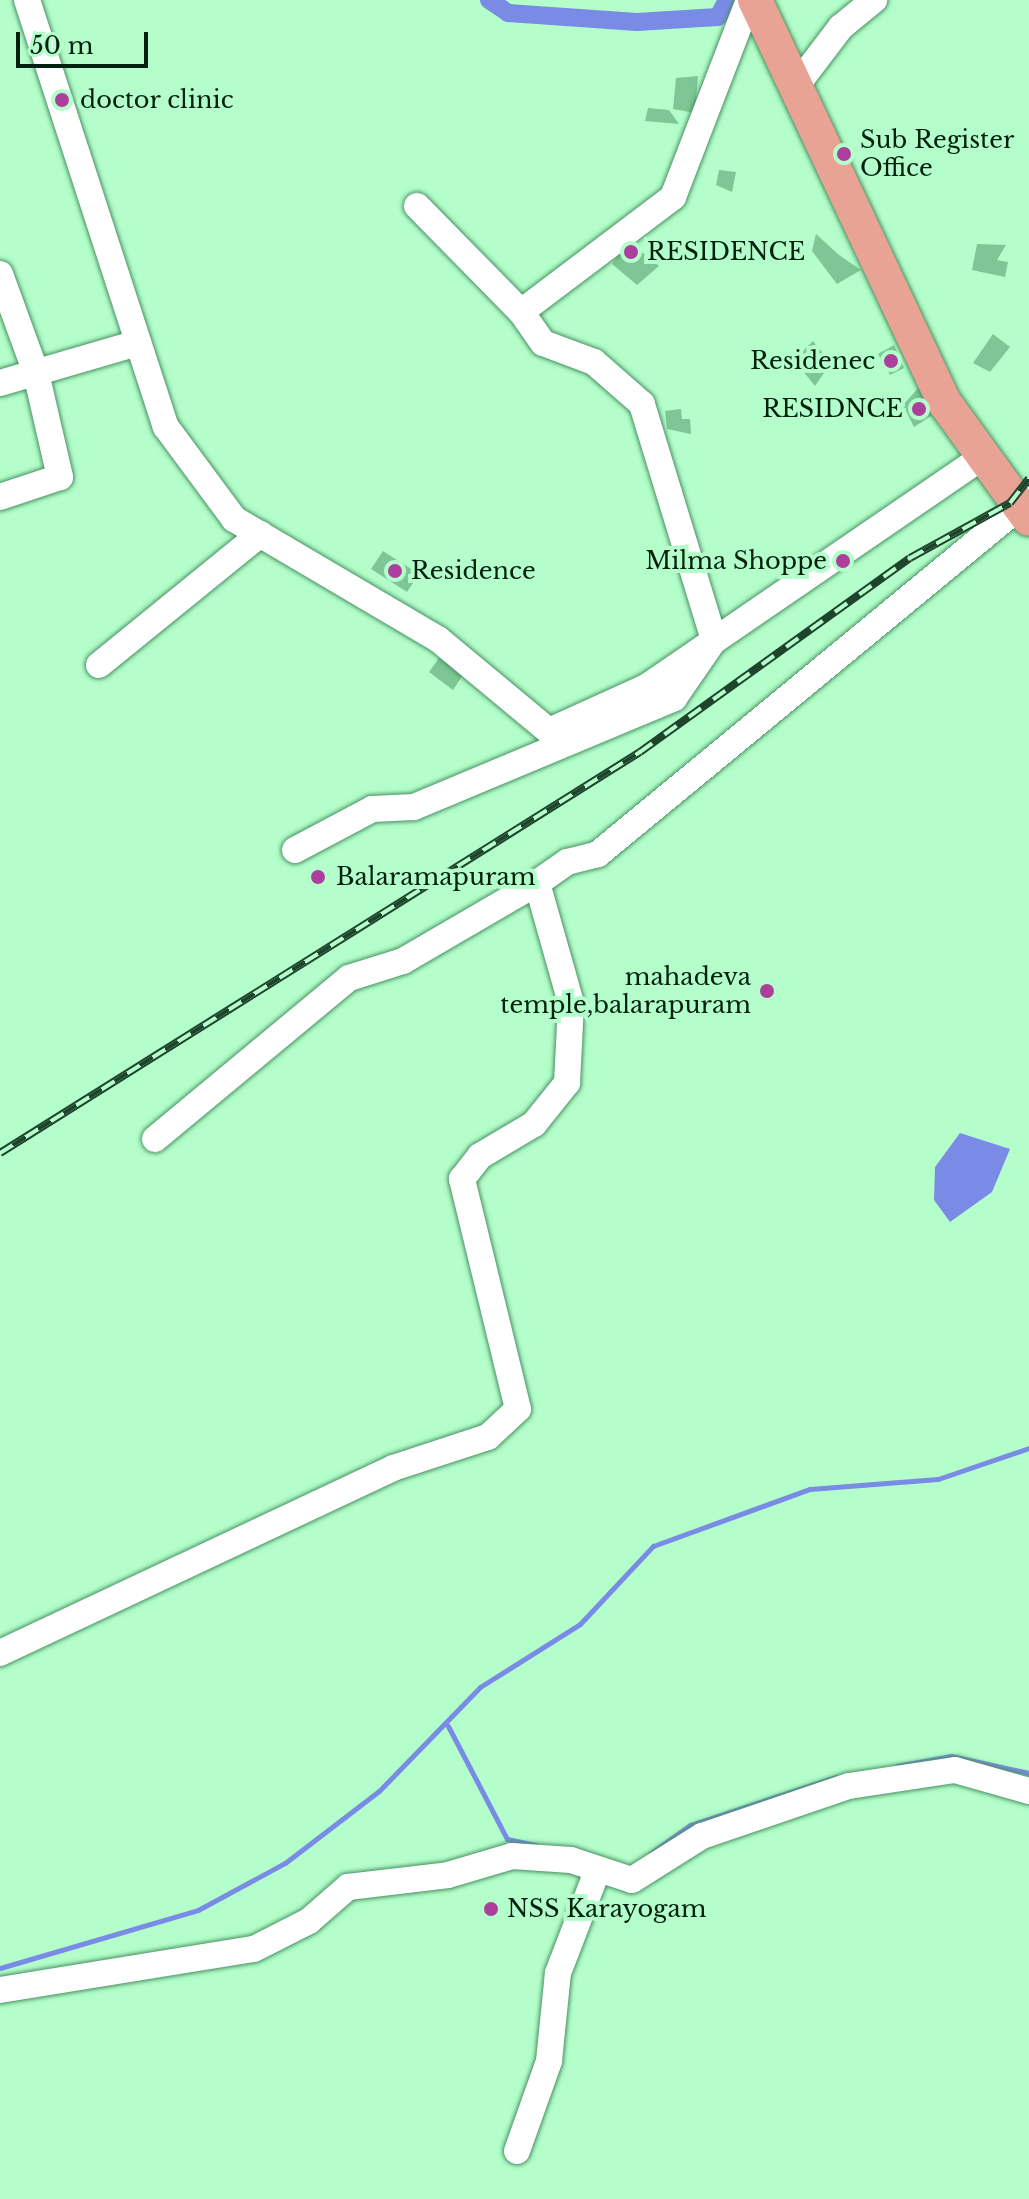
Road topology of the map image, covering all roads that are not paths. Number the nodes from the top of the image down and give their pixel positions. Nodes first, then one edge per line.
1 (27, 0) edge
2 (752, 0) edge
3 (874, 0) edge
4 (796, 86) junction
5 (417, 206) dead end
6 (0, 274) edge
7 (521, 312) junction
8 (138, 343) junction
9 (36, 373) junction
10 (0, 383) edge
11 (982, 457) junction
12 (0, 497) edge
13 (1026, 508) edge
14 (260, 534) junction
15 (714, 640) junction
16 (99, 665) dead end
17 (295, 850) dead end
18 (537, 883) junction
19 (155, 1139) dead end
20 (0, 1653) edge
21 (1029, 1791) edge
22 (598, 1869) junction
23 (0, 1990) edge
24 (517, 2151) dead end

1 - 8 street
2 - 4 main road
2 - 7 street
3 - 4 street
4 - 11 main road
5 - 7 street
6 - 9 street
7 - 15 street
8 - 9 street
8 - 14 street
9 - 10 street
9 - 12 street
11 - 13 main road
11 - 15 street
13 - 18 street
14 - 15 street
14 - 16 street
15 - 17 street
18 - 19 street
18 - 20 street
21 - 22 street
22 - 23 street
22 - 24 street

